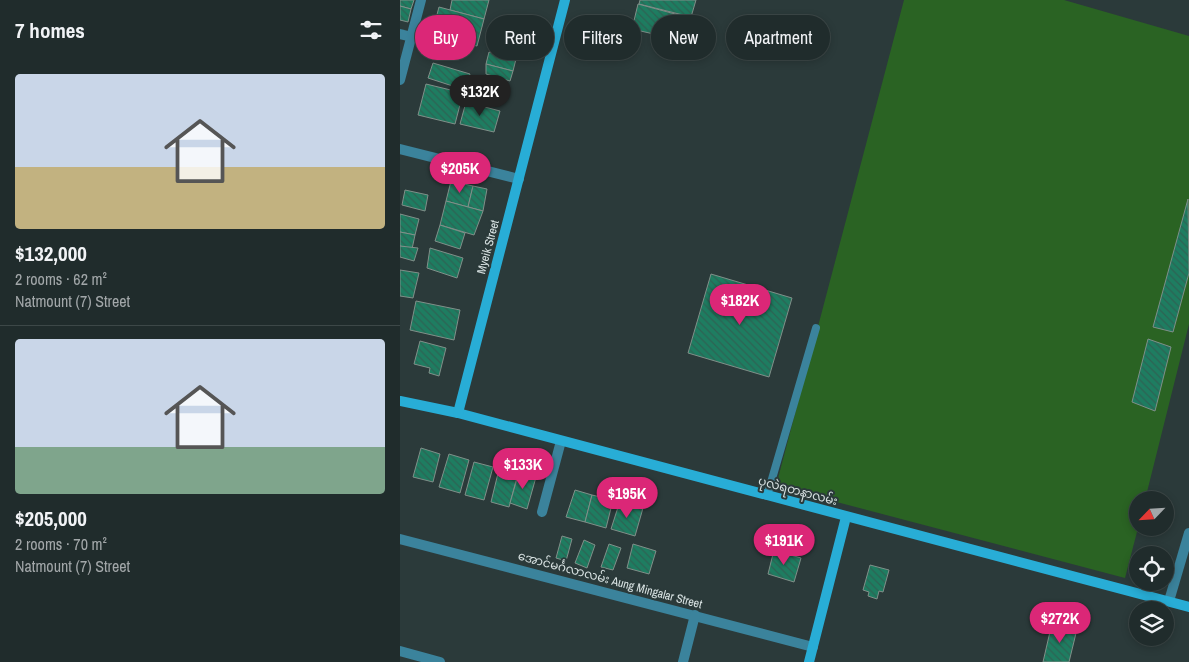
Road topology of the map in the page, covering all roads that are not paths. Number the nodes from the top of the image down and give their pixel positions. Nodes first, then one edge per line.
1 (422, 0) edge
2 (565, 0) edge
3 (400, 34) edge
4 (412, 37) junction
5 (400, 80) edge
6 (400, 149) edge
7 (519, 179) junction
8 (816, 328) dead end
9 (400, 401) edge
10 (458, 413) junction
11 (561, 441) junction
12 (767, 496) junction
13 (542, 512) dead end
14 (846, 517) junction
15 (1189, 533) edge
16 (400, 539) edge
17 (1169, 601) joint
18 (1174, 602) edge
19 (1189, 607) edge
20 (695, 615) junction
21 (813, 647) junction
22 (400, 651) edge
23 (440, 662) edge
24 (683, 662) edge
25 (809, 662) edge

1 - 4 street
2 - 7 street, Myeik Street
3 - 4 street
4 - 5 street
6 - 7 street
7 - 10 street, Myeik Street
8 - 12 lane
9 - 10 street, ပုလဲရတနာလမ်း
10 - 11 street, ပုလဲရတနာလမ်း
11 - 12 street, ပုလဲရတနာလမ်း
11 - 13 street
12 - 14 street, ပုလဲရတနာလမ်း
14 - 17 street, ပုလဲရတနာလမ်း
14 - 21 street
15 - 17 street
16 - 20 street, အောင်မင်္ဂလာလမ်း Aung Mingalar Street
18 - 19 street, ပုလဲရတနာလမ်း
20 - 21 street, အောင်မင်္ဂလာလမ်း Aung Mingalar Street
20 - 24 street
21 - 25 street
22 - 23 street

